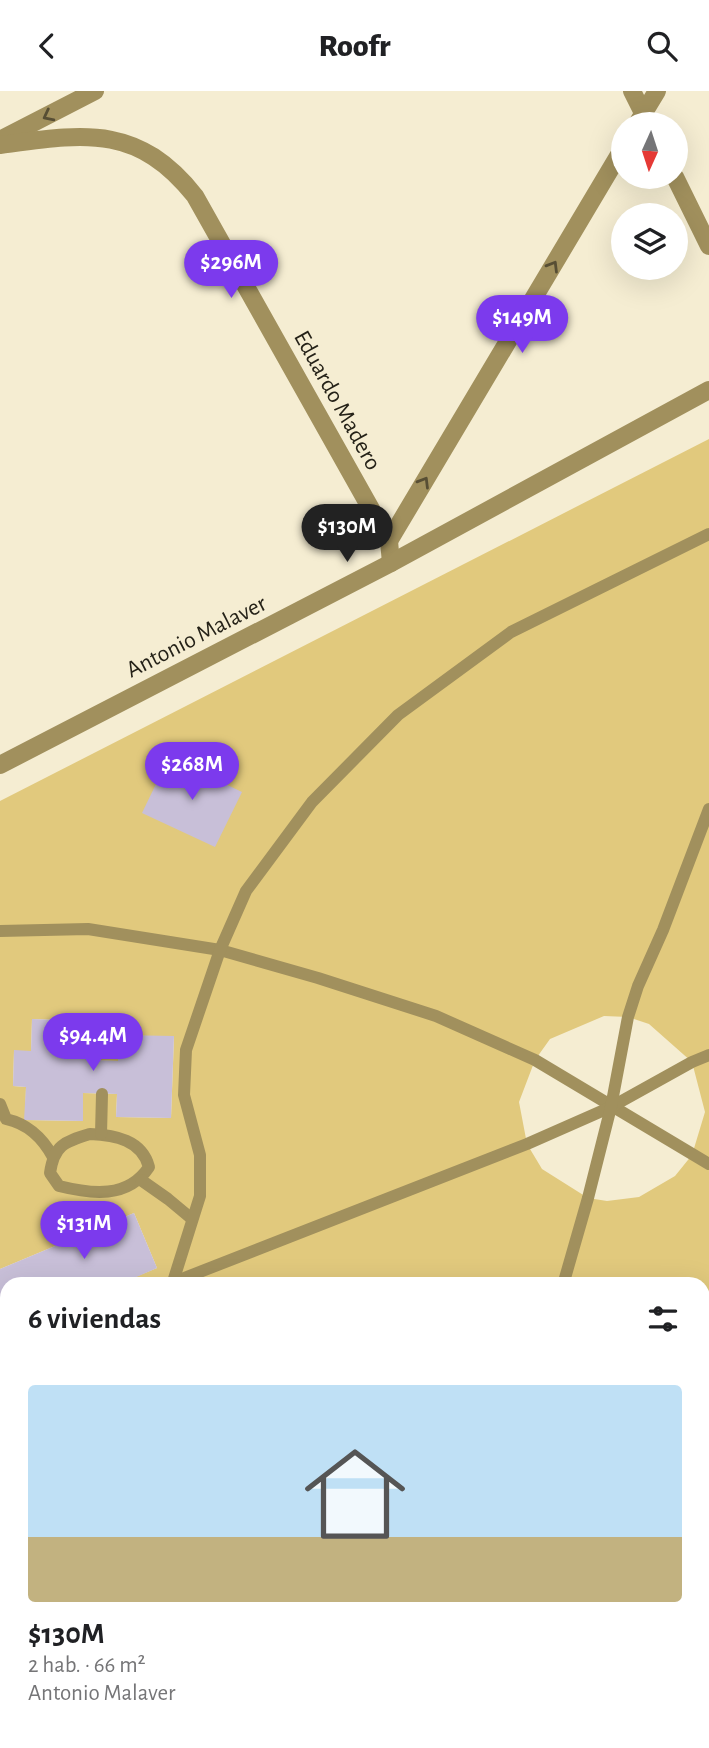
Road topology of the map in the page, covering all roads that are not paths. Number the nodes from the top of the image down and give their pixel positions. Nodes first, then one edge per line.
1 (95, 91) edge
2 (632, 91) edge
3 (657, 91) edge
4 (640, 112) edge
5 (647, 112) edge
6 (0, 143) edge
7 (611, 168) edge
8 (681, 189) edge
9 (709, 246) edge
10 (709, 390) edge
11 (709, 534) edge
12 (389, 541) junction
13 (391, 563) junction
14 (0, 765) edge
15 (709, 809) edge
16 (0, 931) edge
17 (220, 950) junction
18 (709, 1055) edge
19 (102, 1094) dead end
20 (0, 1104) edge
21 (611, 1107) junction
22 (3, 1120) edge
23 (101, 1134) junction
24 (53, 1157) junction
25 (709, 1164) edge
26 (141, 1180) junction
27 (192, 1219) junction
28 (172, 1277) edge
29 (188, 1277) edge
30 (565, 1277) edge

1 -> 6 street
2 - 4 street
3 - 5 street
6 - 12 street, Eduardo Madero
12 -> 7 street
8 - 9 street
10 - 13 street, Antonio Malaver
11 - 17 lane
12 - 13 street, Eduardo Madero
13 - 14 street, Antonio Malaver
15 - 21 lane
16 - 17 lane
17 - 21 lane
17 - 27 lane
18 - 21 lane
19 - 23 lane
20 - 22 lane
21 - 25 lane
21 - 29 lane
21 - 30 lane
22 - 24 lane
23 - 24 lane
23 - 26 lane
24 - 26 lane
26 - 27 lane
27 - 28 lane

